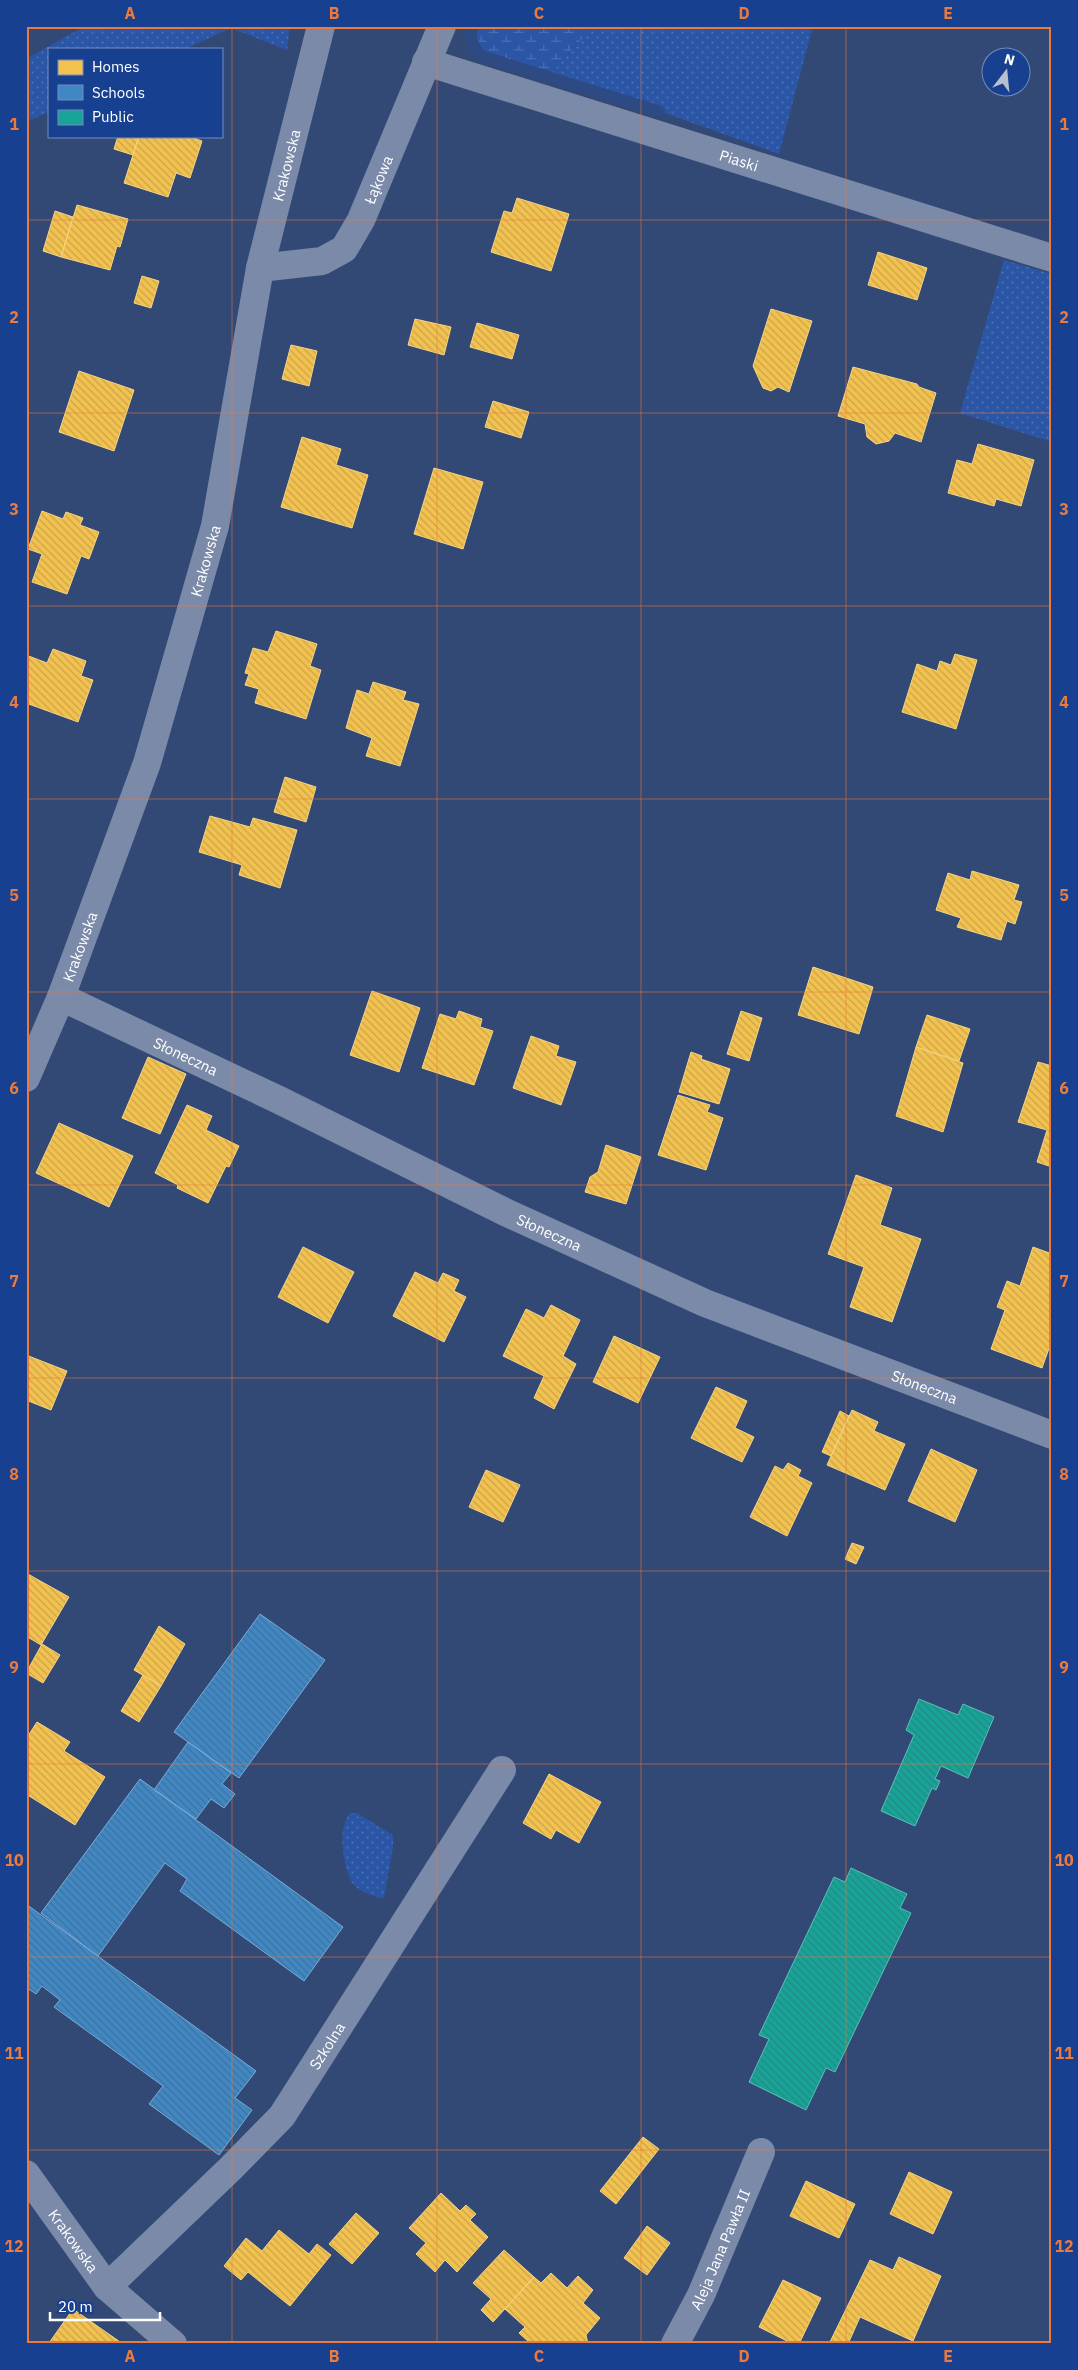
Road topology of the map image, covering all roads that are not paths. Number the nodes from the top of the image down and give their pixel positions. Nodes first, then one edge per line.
1 (320, 26) edge
2 (442, 26) edge
3 (426, 62) junction
4 (1052, 258) edge
5 (260, 268) junction
6 (61, 998) junction
7 (26, 1078) edge
8 (1052, 1435) edge
9 (502, 1770) dead end
10 (761, 2152) dead end
11 (26, 2174) edge
12 (107, 2287) junction
13 (173, 2344) edge
14 (675, 2344) edge

1 - 5 street, Krakowska
2 - 3 street, Łąkowa
3 - 4 street, Piaski
3 - 5 street, Łąkowa
5 - 6 street, Krakowska
6 - 7 street, Krakowska
6 - 8 street, Słoneczna
9 - 12 street, Szkolna
10 - 14 street, Aleja Jana Pawła II
11 - 12 street, Krakowska
12 - 13 street, Krakowska

